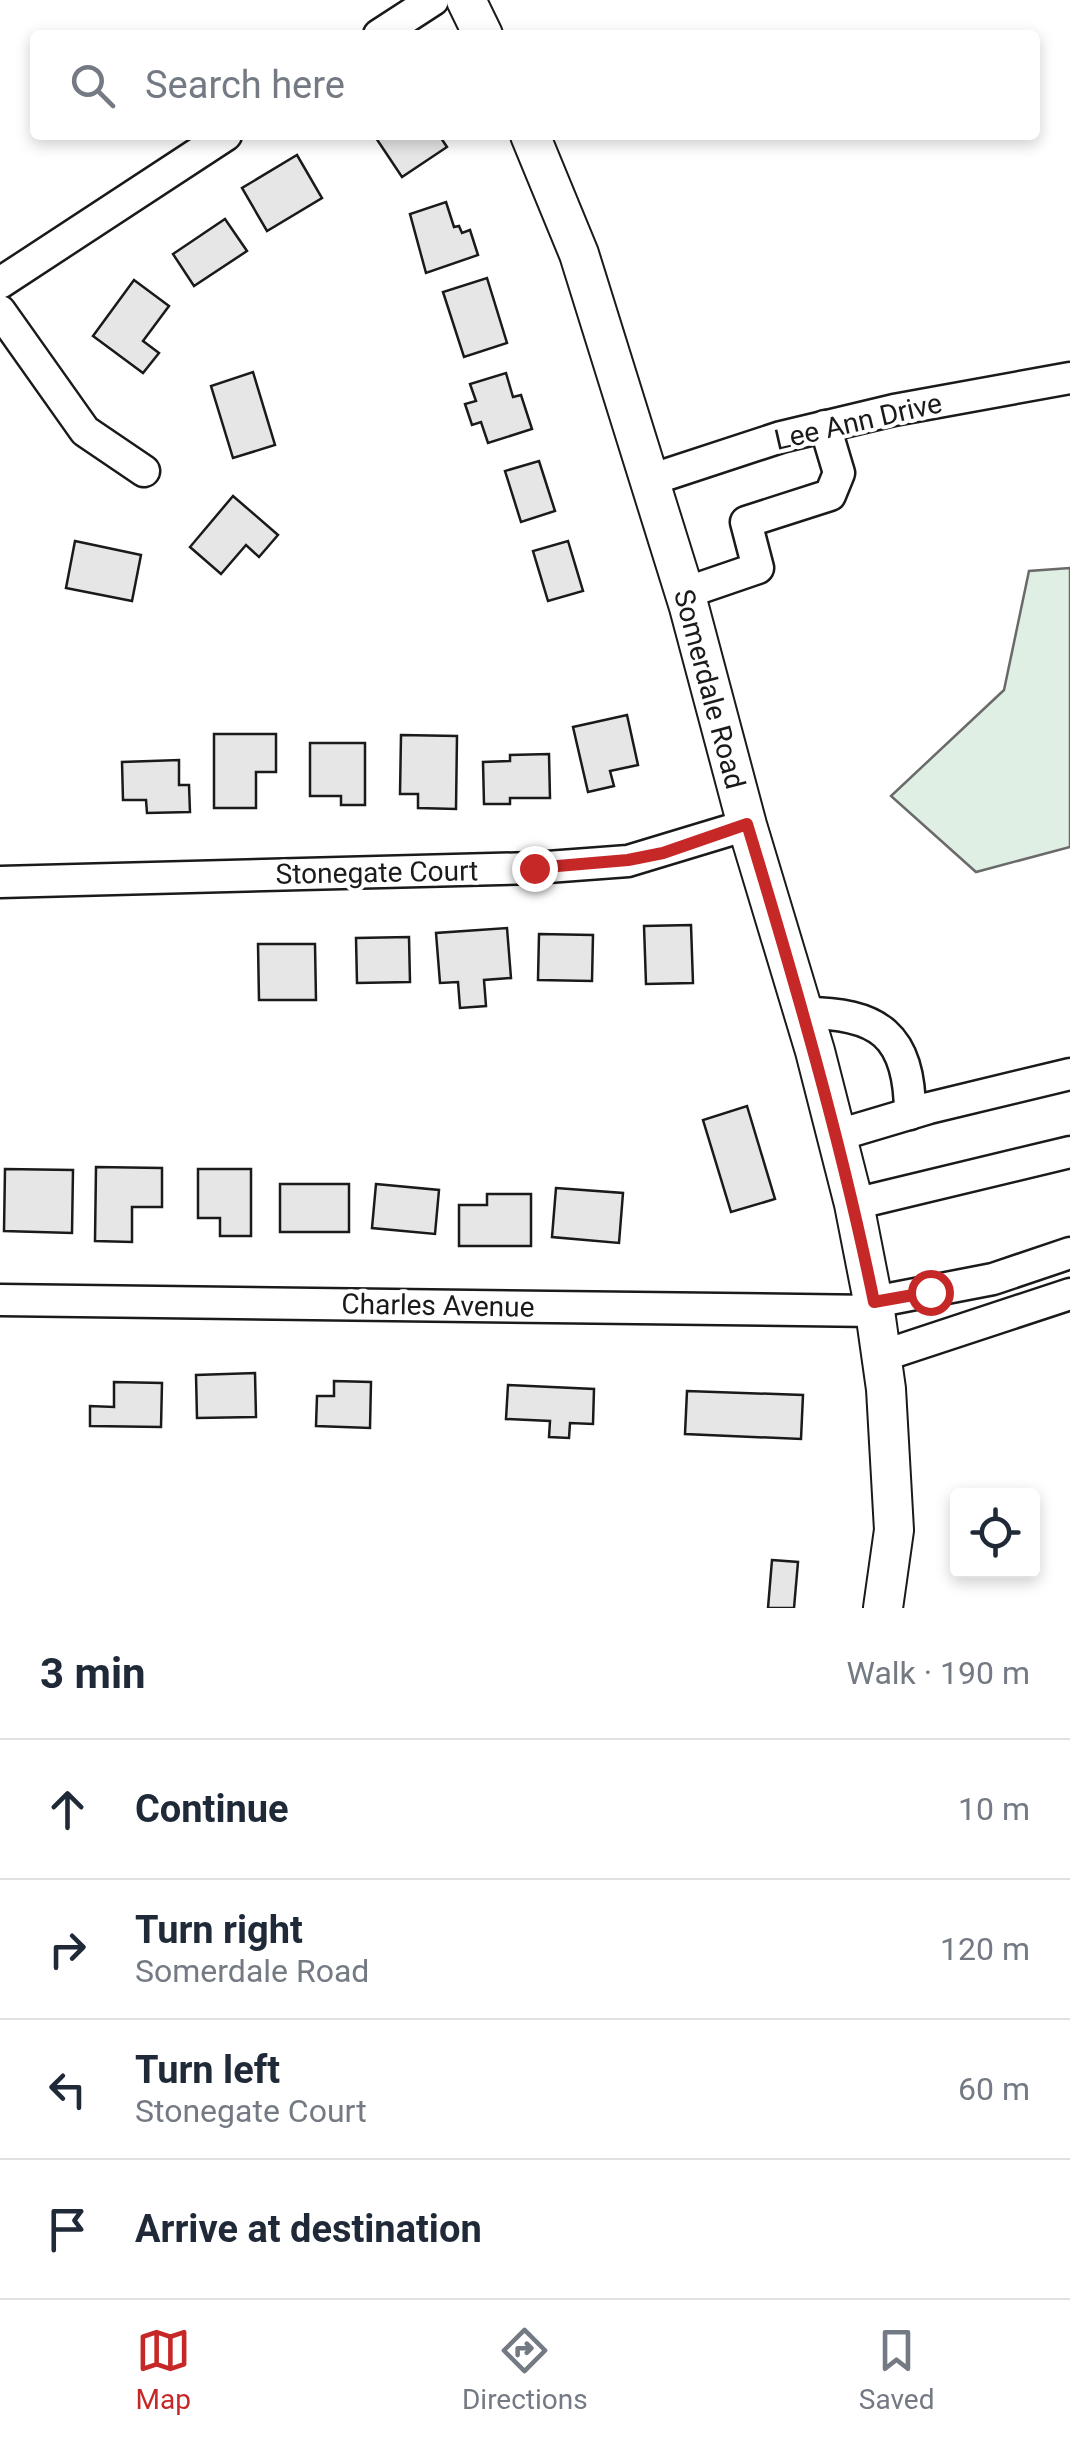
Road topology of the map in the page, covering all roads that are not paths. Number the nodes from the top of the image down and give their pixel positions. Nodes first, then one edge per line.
1 (432, 0) edge
2 (466, 0) edge
3 (387, 30) edge
4 (481, 30) edge
5 (218, 140) edge
6 (532, 140) edge
7 (0, 283) edge
8 (0, 311) edge
9 (1070, 378) edge
10 (825, 426) junction
11 (144, 472) dead end
12 (650, 480) junction
13 (685, 593) junction
14 (747, 824) junction
15 (0, 882) edge
16 (804, 1013) junction
17 (1070, 1074) edge
18 (910, 1114) junction
19 (835, 1136) junction
20 (1070, 1152) edge
21 (854, 1204) junction
22 (1070, 1253) edge
23 (1070, 1294) edge
24 (0, 1300) edge
25 (875, 1306) junction
26 (882, 1356) junction
27 (883, 1608) edge

1 - 3 street
2 - 4 main road
5 - 7 street
6 - 12 main road, Somerdale Road
8 - 11 street
9 - 10 street, Lee Ann Drive
10 - 12 street, Lee Ann Drive
10 - 13 street
12 - 13 main road, Somerdale Road
13 - 14 main road, Somerdale Road
14 - 15 street, Stonegate Court
14 - 16 main road, Somerdale Road
16 - 18 street
16 - 19 main road, Somerdale Road
17 - 18 street
18 - 19 street
19 - 21 main road, Somerdale Road
20 - 21 street
21 - 25 main road, Somerdale Road
22 - 25 street, Charles Avenue
23 - 26 street
24 - 25 street, Charles Avenue
25 - 26 main road, Somerdale Road
26 - 27 main road, Somerdale Road

